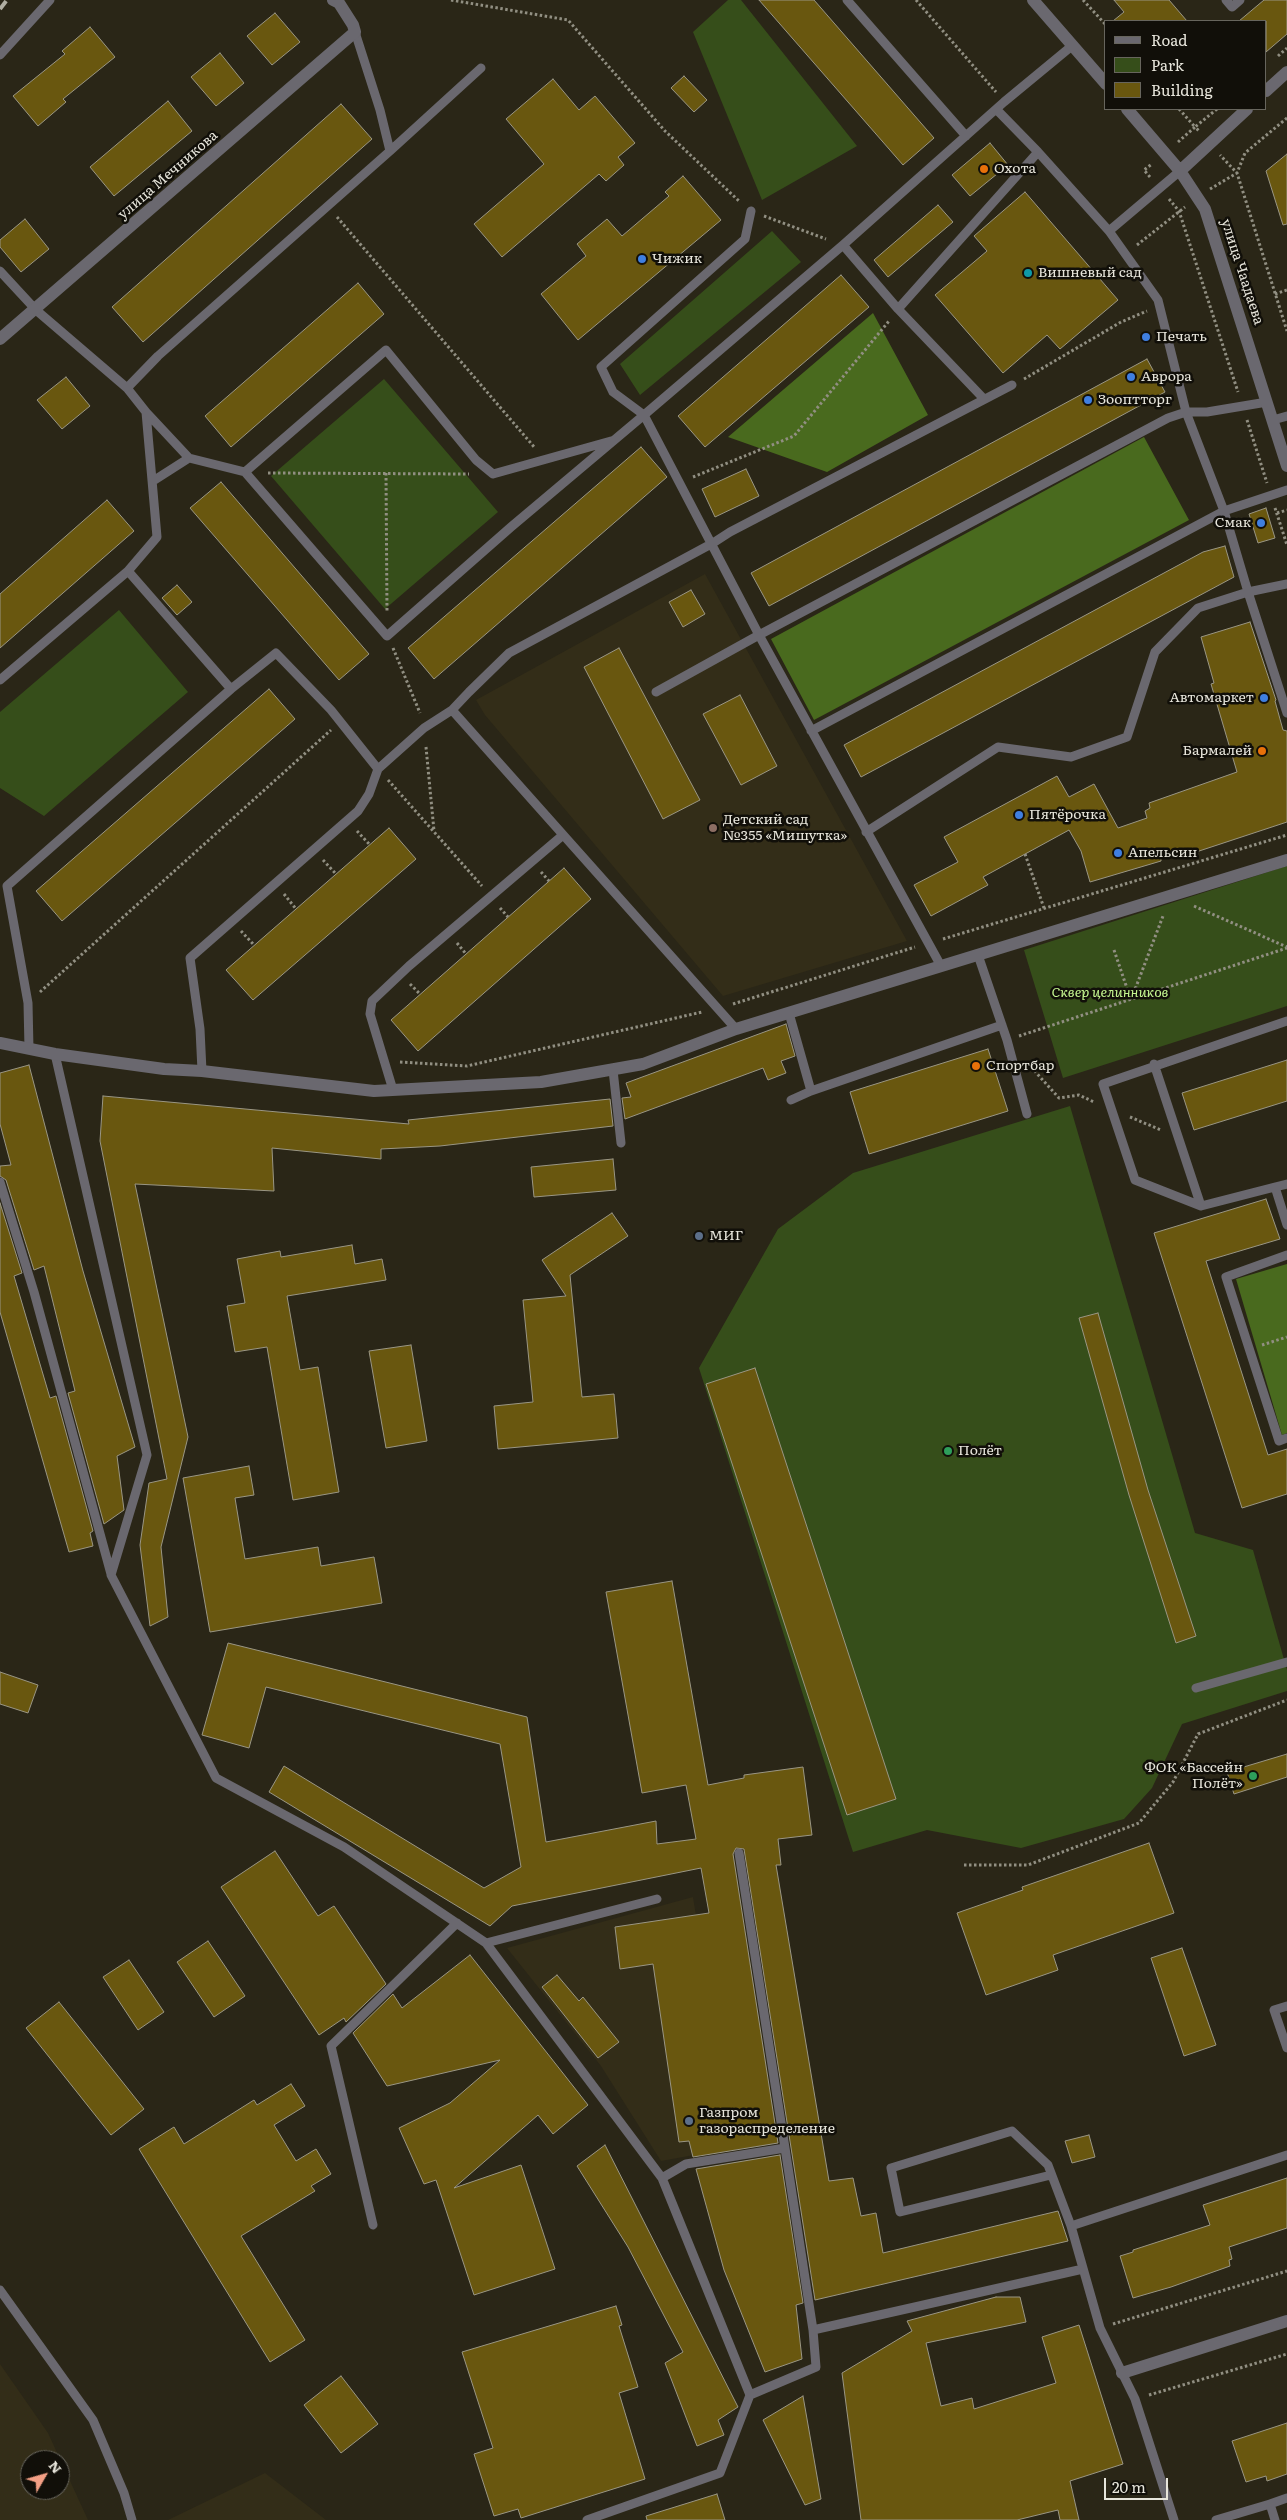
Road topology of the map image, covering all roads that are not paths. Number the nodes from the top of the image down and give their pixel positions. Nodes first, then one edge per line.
1 (50, 0) edge
2 (847, 0) edge
3 (1033, 0) edge
4 (1226, 0) edge
5 (1240, 0) edge
6 (338, 1) edge
7 (355, 32) junction
8 (1073, 45) junction
9 (0, 55) edge
10 (481, 68) dead end
11 (1287, 72) edge
12 (1104, 82) edge
13 (1267, 90) edge
14 (997, 110) junction
15 (1128, 110) edge
16 (1246, 110) edge
17 (966, 136) junction
18 (390, 152) junction
19 (1038, 152) junction
20 (1180, 170) junction
21 (751, 211) road end
22 (1109, 231) junction
23 (842, 246) junction
24 (0, 271) edge
25 (898, 308) junction
26 (36, 310) junction
27 (0, 339) edge
28 (1012, 385) road end
29 (127, 388) junction
30 (984, 399) junction
31 (1267, 402) junction
32 (146, 412) junction
33 (1186, 412) junction
34 (644, 414) junction
35 (1287, 416) edge
36 (1273, 420) junction
37 (611, 441) junction
38 (189, 458) junction
39 (1287, 466) edge
40 (245, 472) junction
41 (153, 481) junction
42 (1287, 490) edge
43 (1224, 511) junction
44 (713, 543) junction
45 (128, 571) junction
46 (1287, 584) edge
47 (1248, 592) junction
48 (759, 635) junction
49 (0, 680) edge
50 (231, 690) junction
51 (656, 692) dead end
52 (452, 710) junction
53 (1287, 713) edge
54 (811, 731) junction
55 (378, 769) junction
56 (866, 832) junction
57 (563, 835) junction
58 (1287, 860) edge
59 (3, 883) edge
60 (978, 956) junction
61 (941, 966) junction
62 (788, 1013) junction
63 (1287, 1021) edge
64 (1002, 1025) junction
65 (736, 1029) junction
66 (0, 1043) edge
67 (29, 1049) junction
68 (55, 1054) junction
69 (1154, 1064) junction
70 (613, 1070) junction
71 (202, 1071) junction
72 (393, 1090) junction
73 (811, 1091) junction
74 (791, 1100) dead end
75 (1027, 1114) dead end
76 (621, 1143) dead end
77 (0, 1182) edge
78 (1287, 1184) edge
79 (1275, 1187) junction
80 (1201, 1206) junction
81 (1287, 1225) edge
82 (1287, 1255) edge
83 (1287, 1438) edge
84 (111, 1574) junction
85 (1287, 1662) edge
86 (1196, 1688) dead end
87 (739, 1853) dead end
88 (657, 1899) dead end
89 (457, 1923) junction
90 (486, 1942) junction
91 (1287, 2006) edge
92 (1287, 2048) edge
93 (785, 2148) junction
94 (1287, 2155) edge
95 (1051, 2174) junction
96 (662, 2178) junction
97 (373, 2224) dead end
98 (1071, 2226) junction
99 (1082, 2269) junction
100 (0, 2290) edge
101 (1287, 2320) edge
102 (813, 2330) junction
103 (1122, 2373) junction
104 (750, 2395) junction
105 (1287, 2498) edge
106 (1270, 2504) junction
107 (132, 2520) edge
108 (587, 2520) edge
109 (1174, 2520) edge
110 (1216, 2520) edge
111 (1275, 2520) edge

1 - 9 lane
2 - 17 lane
3 - 8 street
4 - 5 lane
6 - 7 street
7 - 18 lane
7 - 26 street, улица Мечникова
8 - 12 street
8 - 14 lane
10 - 18 lane
11 - 13 street
14 - 17 lane
14 - 19 lane
15 - 20 street, улица Чаадаева
16 - 20 street
17 - 23 lane
18 - 29 lane
19 - 22 lane
19 - 25 lane
20 - 22 lane
20 - 31 street, улица Чаадаева
21 - 34 lane
22 - 33 lane
23 - 25 lane
23 - 34 lane
24 - 26 lane
25 - 30 lane
26 - 27 street, улица Мечникова
26 - 29 lane
28 - 30 lane
29 - 32 lane
30 - 44 lane
31 - 33 lane
31 - 36 street, улица Чаадаева
32 - 38 lane
32 - 41 lane
33 - 43 lane
33 - 48 lane
34 - 37 lane
34 - 44 lane
35 - 36 lane
36 - 39 street, улица Чаадаева
37 - 40 lane
37 - 40 lane
38 - 40 lane
38 - 41 lane
41 - 45 lane
42 - 43 lane
43 - 47 lane
43 - 54 lane
44 - 48 lane
44 - 52 lane
45 - 49 lane
45 - 50 lane
46 - 47 lane
47 - 53 lane
47 - 56 lane
48 - 51 lane
48 - 54 lane
50 - 55 lane
50 - 59 lane
52 - 55 lane
52 - 57 lane
54 - 56 lane
55 - 71 lane
56 - 61 lane
57 - 65 lane
57 - 72 lane
58 - 60 street
59 - 67 lane
60 - 61 street
60 - 64 lane
61 - 62 street
62 - 65 street
62 - 73 lane
63 - 69 lane
64 - 73 lane
64 - 75 lane
65 - 70 street
66 - 67 street
67 - 68 street
68 - 71 street
68 - 84 lane
69 - 80 lane
69 - 80 lane
70 - 72 street
70 - 76 lane
71 - 72 street
73 - 74 lane
77 - 84 lane
78 - 79 lane
79 - 80 lane
79 - 81 lane
82 - 83 lane
84 - 89 lane
85 - 86 lane
87 - 93 lane
88 - 90 lane
89 - 90 lane
89 - 97 lane
90 - 96 lane
91 - 92 lane
93 - 96 lane
93 - 102 lane
94 - 98 lane
95 - 95 lane
95 - 98 lane
96 - 104 lane
98 - 99 lane
99 - 102 lane
99 - 103 lane
100 - 107 lane
101 - 103 street
102 - 104 lane
103 - 109 lane
104 - 108 lane
105 - 106 lane
106 - 110 lane
106 - 111 lane

